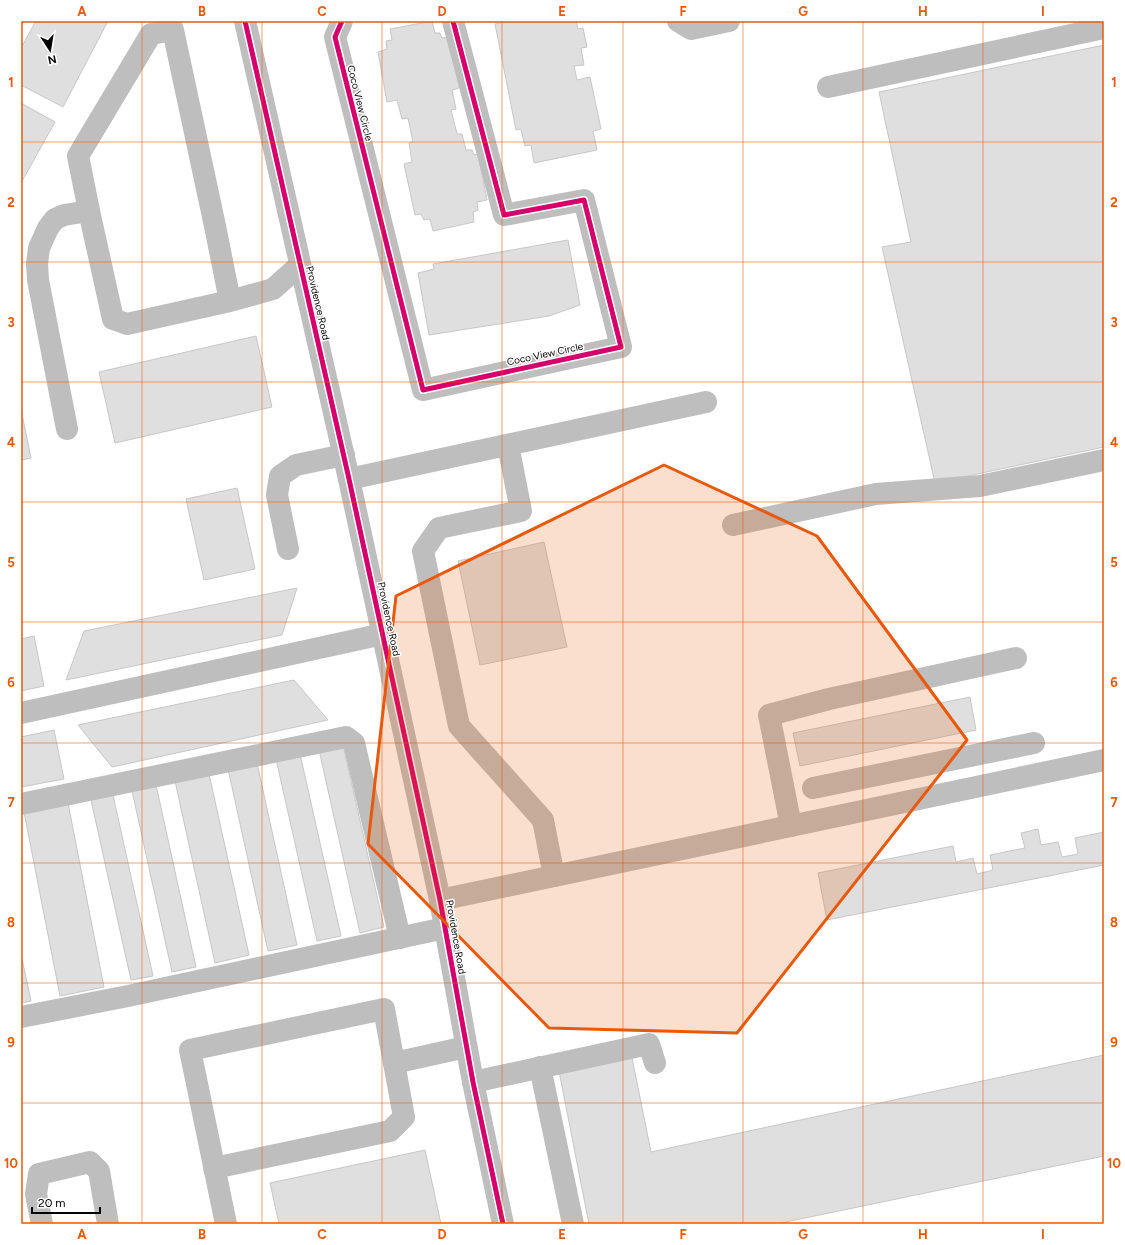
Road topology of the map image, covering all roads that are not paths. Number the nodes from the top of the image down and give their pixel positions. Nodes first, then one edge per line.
1 (244, 21) edge
2 (342, 21) edge
3 (453, 21) edge
4 (729, 21) edge
5 (686, 24) edge
6 (175, 26) edge
7 (1104, 28) edge
8 (828, 87) dead end
9 (89, 211) junction
10 (300, 266) junction
11 (230, 301) junction
12 (706, 402) dead end
13 (66, 429) dead end
14 (508, 444) junction
15 (344, 455) junction
16 (1104, 460) edge
17 (349, 479) junction
18 (733, 525) dead end
19 (288, 549) dead end
20 (383, 634) junction
21 (1016, 658) dead end
22 (21, 713) edge
23 (1034, 743) dead end
24 (1104, 760) edge
25 (813, 788) dead end
26 (21, 804) edge
27 (791, 826) junction
28 (554, 876) junction
29 (440, 900) junction
30 (445, 928) junction
31 (400, 938) junction
32 (21, 1017) edge
33 (466, 1047) junction
34 (394, 1063) junction
35 (655, 1063) dead end
36 (540, 1067) junction
37 (473, 1082) junction
38 (214, 1168) junction
39 (42, 1224) edge
40 (108, 1224) edge
41 (226, 1224) edge
42 (503, 1224) edge
43 (573, 1224) edge

1 - 10 street, Providence Road
2 - 3 street, Coco View Circle
4 - 5 street
6 - 9 street
6 - 11 street
7 - 8 street
9 - 11 street
9 - 13 street
10 - 11 street
10 - 15 street, Providence Road
12 - 14 street
14 - 17 street
14 - 28 street
15 - 17 street, Providence Road
15 - 19 street
16 - 18 street
17 - 20 street, Providence Road
20 - 22 street
20 - 29 street, Providence Road
21 - 27 street
23 - 25 street
24 - 27 street
26 - 31 street
27 - 28 street
28 - 29 street
29 - 30 street, Providence Road
30 - 31 street
30 - 33 street, Providence Road
31 - 32 street
33 - 34 street
33 - 37 street, Providence Road
34 - 38 street
34 - 38 street
35 - 36 street
36 - 37 street
36 - 43 street
37 - 42 street, Providence Road
38 - 41 street
39 - 40 street

